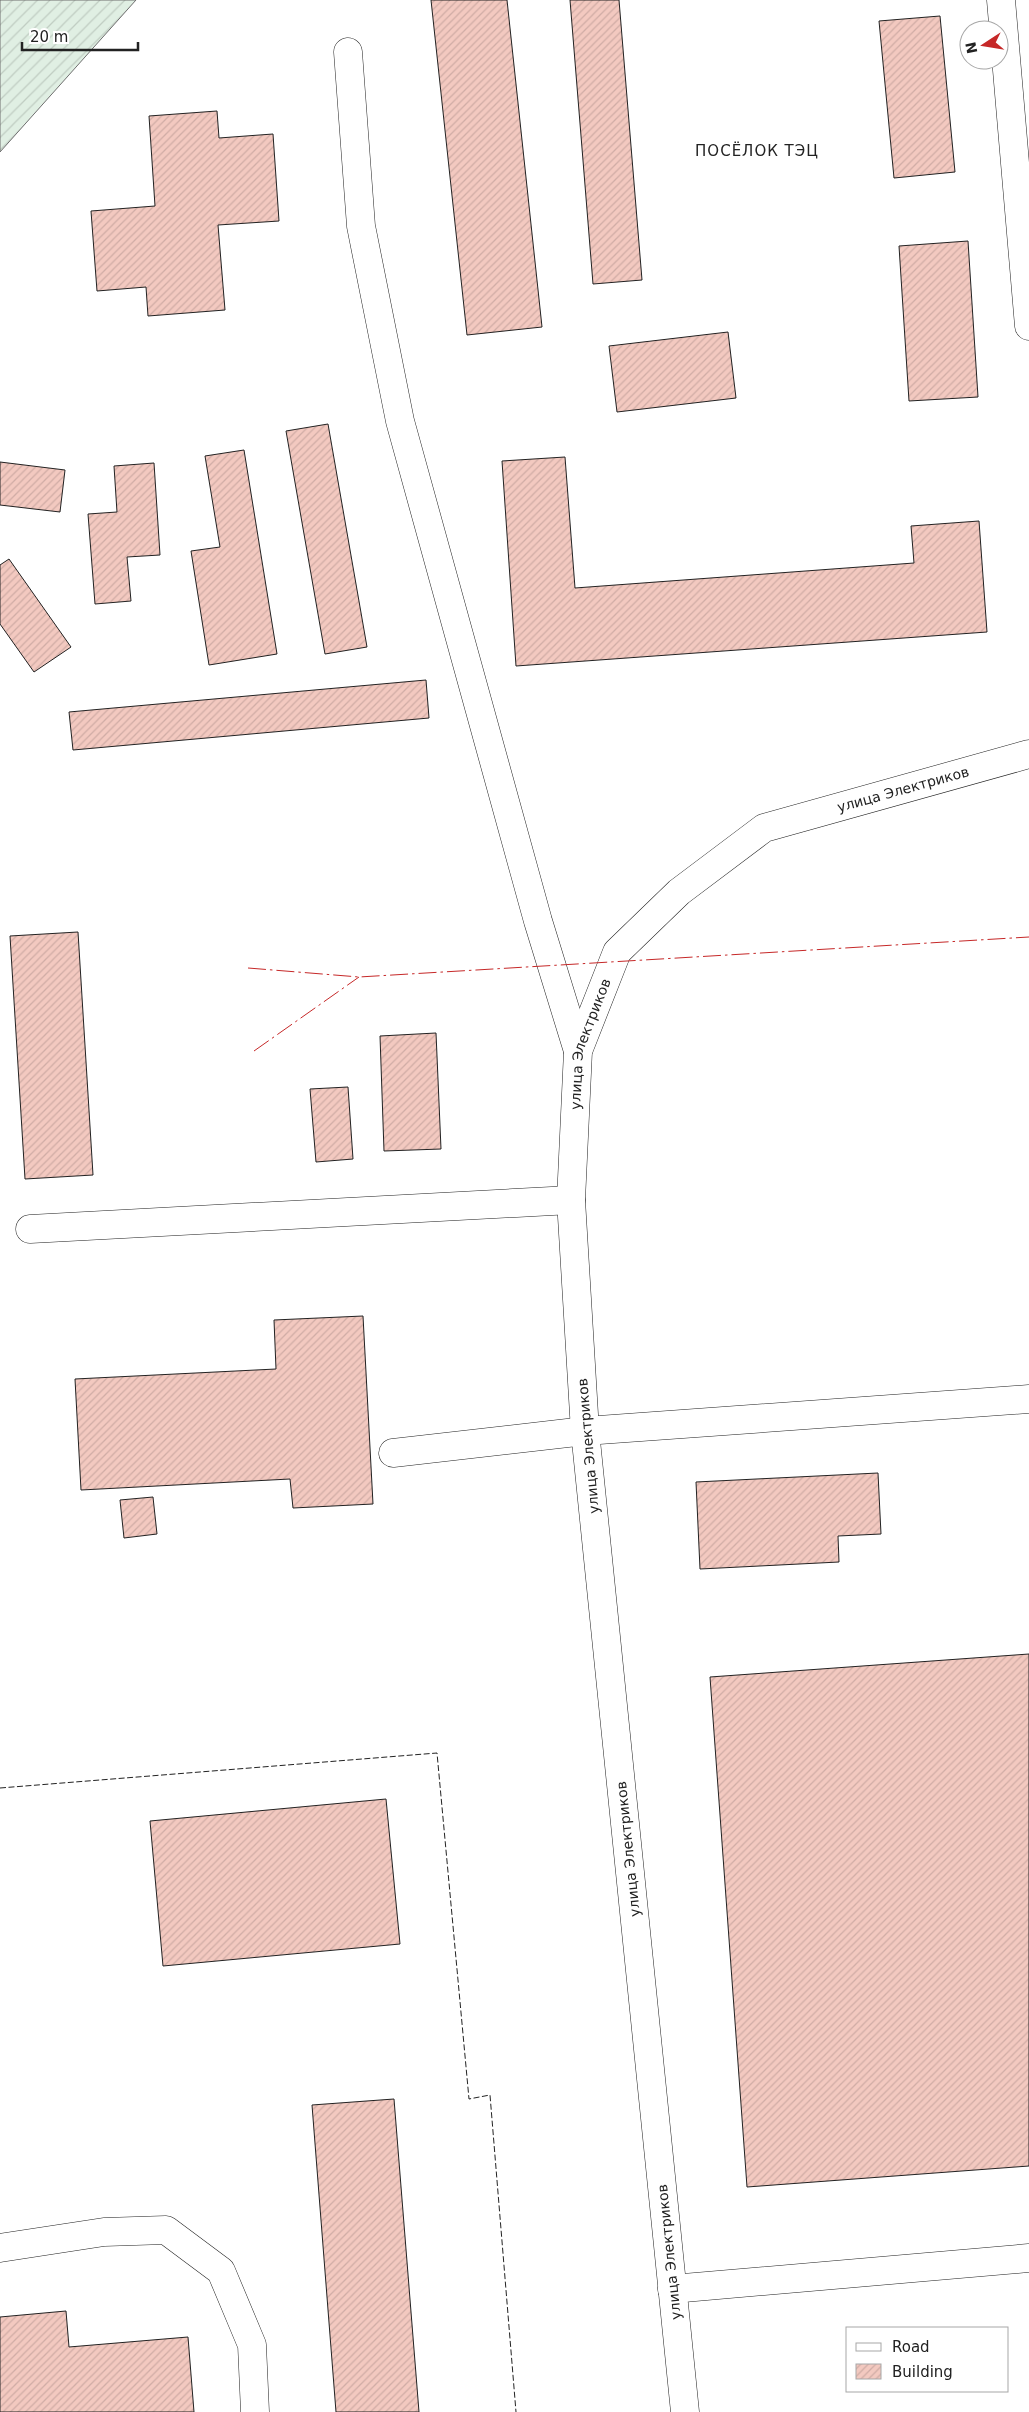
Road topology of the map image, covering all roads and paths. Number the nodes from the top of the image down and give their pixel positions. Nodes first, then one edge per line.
1 (1001, 0) edge
2 (348, 52) dead end
3 (1029, 326) edge
4 (1029, 754) edge
5 (578, 1051) junction
6 (571, 1200) junction
7 (30, 1229) dead end
8 (1029, 1399) edge
9 (585, 1431) junction
10 (393, 1452) dead end
11 (0, 2248) edge
12 (1029, 2258) edge
13 (672, 2288) junction
14 (255, 2412) edge
15 (685, 2412) edge

1 - 3 street
2 - 5 street
4 - 5 street, улица Электриков
5 - 6 street, улица Электриков
6 - 7 street
6 - 9 street, улица Электриков
8 - 9 street
9 - 10 street
9 - 13 street, улица Электриков
11 - 14 street
12 - 13 street
13 - 15 street, улица Электриков

